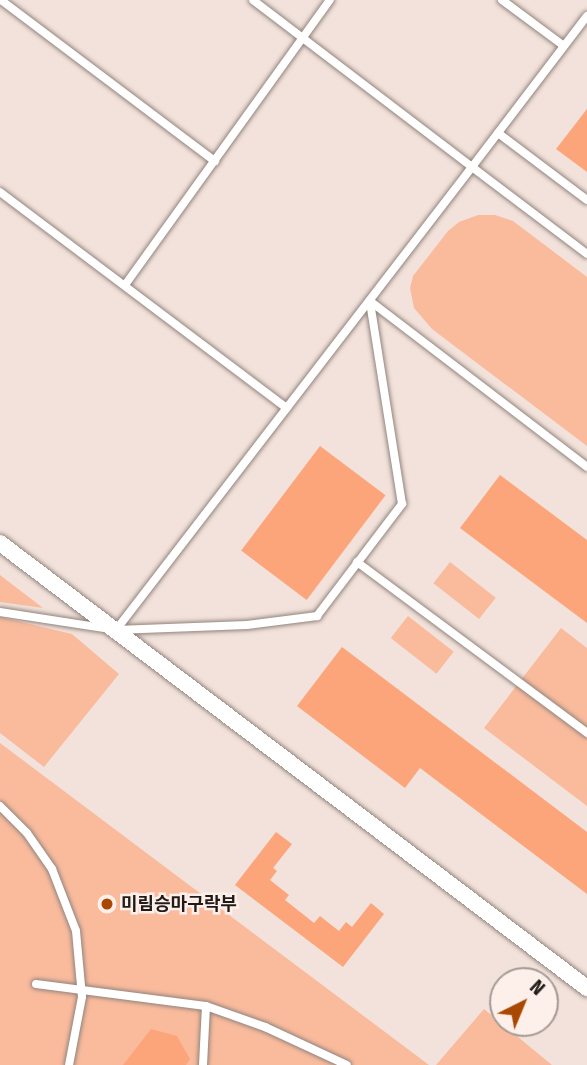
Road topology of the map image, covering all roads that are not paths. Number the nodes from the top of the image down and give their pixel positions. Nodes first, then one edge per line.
1 (1, 0) edge
2 (253, 0) edge
3 (330, 0) edge
4 (502, 0) edge
5 (587, 16) edge
6 (304, 38) junction
7 (564, 46) junction
8 (498, 133) junction
9 (215, 160) junction
10 (472, 167) junction
11 (0, 192) edge
12 (587, 200) edge
13 (587, 254) edge
14 (125, 285) junction
15 (370, 301) junction
16 (287, 408) junction
17 (587, 467) edge
18 (0, 543) edge
19 (357, 562) junction
20 (0, 612) edge
21 (116, 631) junction
22 (587, 733) edge
23 (0, 806) edge
24 (36, 984) dead end
25 (587, 988) edge
26 (82, 990) junction
27 (206, 1006) junction
28 (69, 1065) edge
29 (203, 1065) edge
30 (346, 1065) edge

1 - 9 lane
2 - 6 lane
3 - 6 lane
4 - 7 lane
5 - 7 lane
6 - 9 lane
6 - 10 lane
7 - 8 lane
8 - 10 lane
8 - 12 lane
9 - 14 lane
10 - 13 lane
10 - 15 lane
11 - 14 lane
14 - 16 lane
15 - 16 lane
15 - 17 lane
15 - 19 lane
16 - 21 lane
18 - 21 street
19 - 21 lane
19 - 22 lane
20 - 21 lane
21 - 25 street
23 - 26 lane
24 - 26 lane
26 - 27 lane
26 - 28 lane
27 - 29 lane
27 - 30 lane

